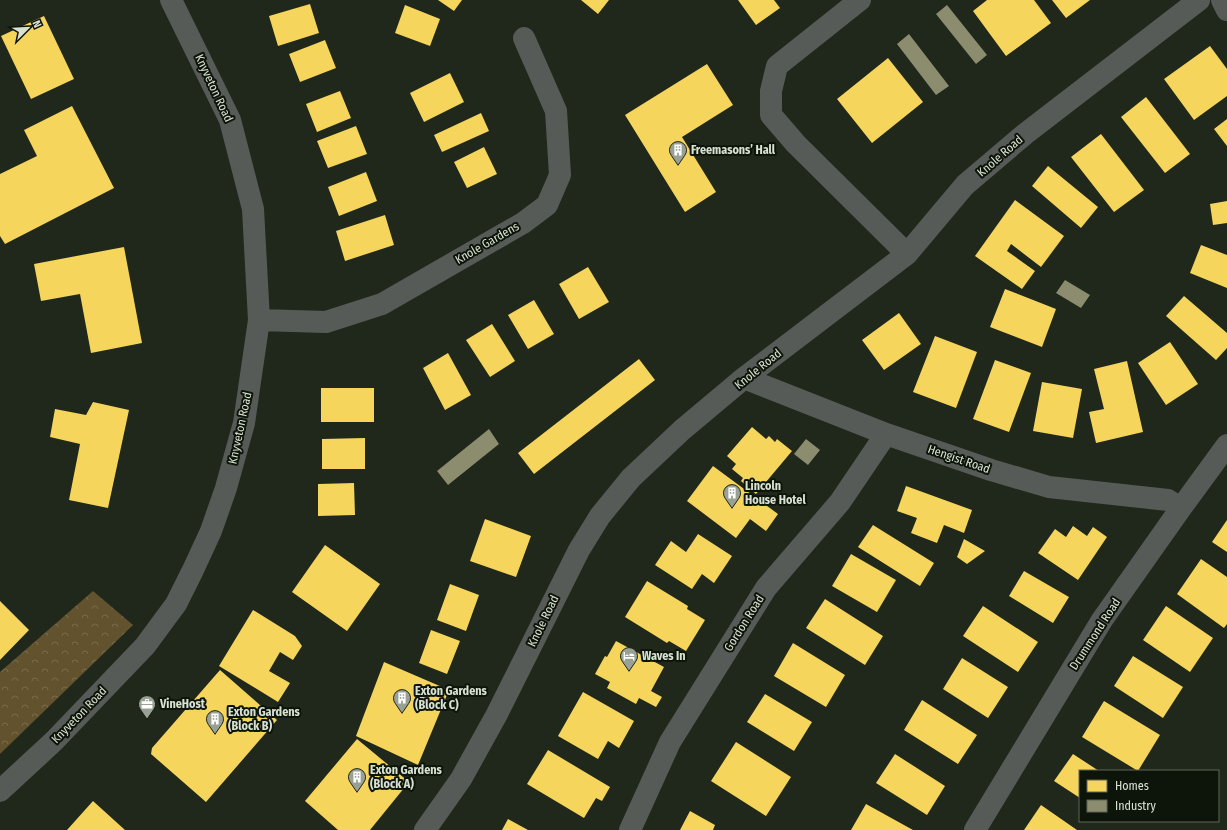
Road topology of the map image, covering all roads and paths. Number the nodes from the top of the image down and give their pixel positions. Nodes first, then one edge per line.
1 (171, 0) edge
2 (860, 0) edge
3 (1199, 0) edge
4 (1222, 0) edge
5 (1227, 10) edge
6 (524, 38) dead end
7 (906, 254) junction
8 (259, 320) junction
9 (744, 378) junction
10 (886, 434) junction
11 (1227, 445) edge
12 (1181, 508) junction
13 (0, 791) edge
14 (425, 830) edge
15 (630, 830) edge
16 (975, 830) edge

1 - 8 street, Knyveton Road
2 - 7 street
3 - 7 street, Knole Road
4 - 5 street
6 - 8 street, Knole Gardens
7 - 9 street, Knole Road
8 - 13 street, Knyveton Road
9 - 10 street, Hengist Road
9 - 14 street, Knole Road
10 - 12 street, Hengist Road
10 - 15 street, Gordon Road
11 - 12 street, Drummond Road
12 - 16 street, Drummond Road

